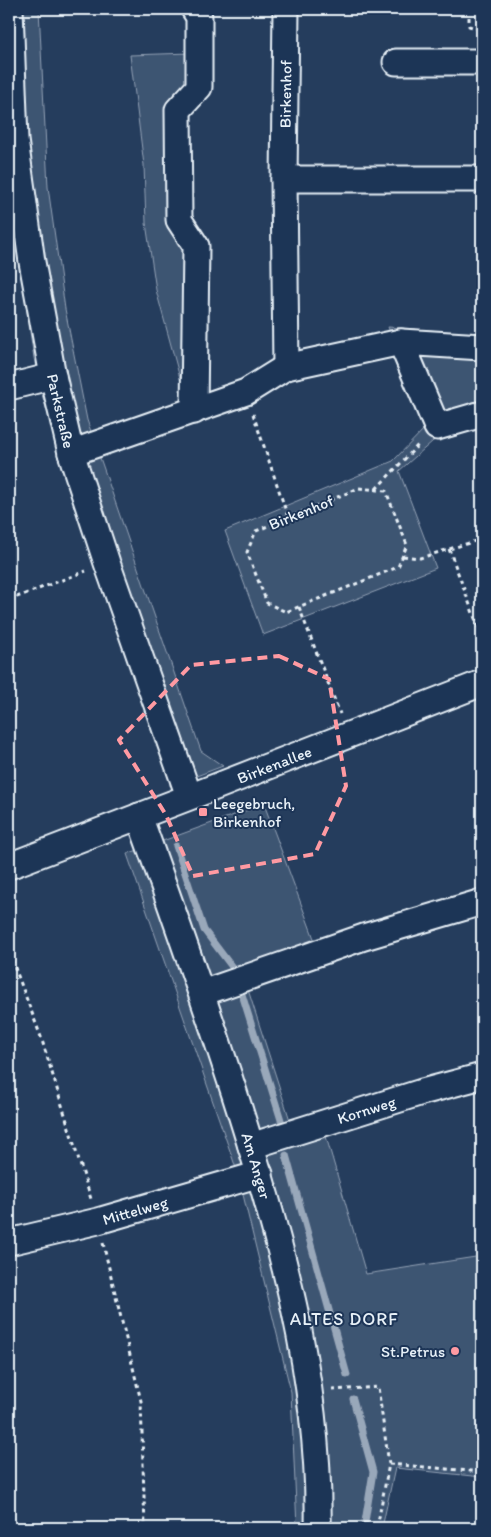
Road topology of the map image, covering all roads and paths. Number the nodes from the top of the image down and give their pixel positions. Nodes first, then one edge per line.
1 (10, 9) edge
2 (194, 9) edge
3 (286, 9) edge
4 (469, 9) edge
5 (482, 30) edge
6 (396, 62) dead end
7 (482, 62) edge
8 (284, 178) junction
9 (482, 179) edge
10 (401, 342) junction
11 (482, 347) edge
12 (286, 367) junction
13 (53, 376) junction
14 (9, 387) edge
15 (246, 392) junction
16 (194, 410) junction
17 (482, 414) edge
18 (437, 427) junction
19 (71, 452) junction
20 (376, 490) junction
21 (288, 517) junction
22 (482, 538) edge
23 (450, 549) junction
24 (403, 556) junction
25 (107, 563) junction
26 (9, 600) edge
27 (299, 607) junction
28 (482, 637) edge
29 (482, 683) edge
30 (348, 736) junction
31 (189, 796) junction
32 (139, 816) junction
33 (9, 866) edge
34 (482, 902) edge
35 (202, 993) junction
36 (482, 1076) edge
37 (251, 1146) junction
38 (260, 1174) junction
39 (9, 1242) edge
40 (310, 1392) junction
41 (389, 1464) junction
42 (482, 1472) edge
43 (318, 1528) edge
44 (377, 1528) edge

1 - 13 street, Parkstraße
2 - 16 street
3 - 8 street, Birkenhof
4 - 5 path
6 - 7 street
8 - 9 street
8 - 12 street, Birkenhof
10 - 11 street
10 - 12 street
10 - 18 street
12 - 15 street
13 - 14 street
13 - 19 street, Parkstraße
15 - 16 street
15 - 21 path
16 - 19 street
17 - 18 street
18 - 20 path
19 - 25 street, Parkstraße
20 - 21 path, Birkenhof
20 - 24 path
21 - 27 path, Birkenhof
22 - 23 path
23 - 24 path
23 - 28 path
24 - 27 path, Birkenhof
25 - 26 path
25 - 31 street, Parkstraße
27 - 30 path
29 - 30 street, Birkenallee
30 - 31 street, Birkenallee
31 - 32 street, Birkenallee
32 - 33 street, Birkenallee
32 - 35 street, Am Anger
34 - 35 street
35 - 37 street, Am Anger
36 - 37 street, Kornweg
37 - 38 street, Am Anger
38 - 39 street, Mittelweg
38 - 40 street, Am Anger
40 - 41 path
40 - 43 street, Am Anger
41 - 42 path
41 - 44 path

